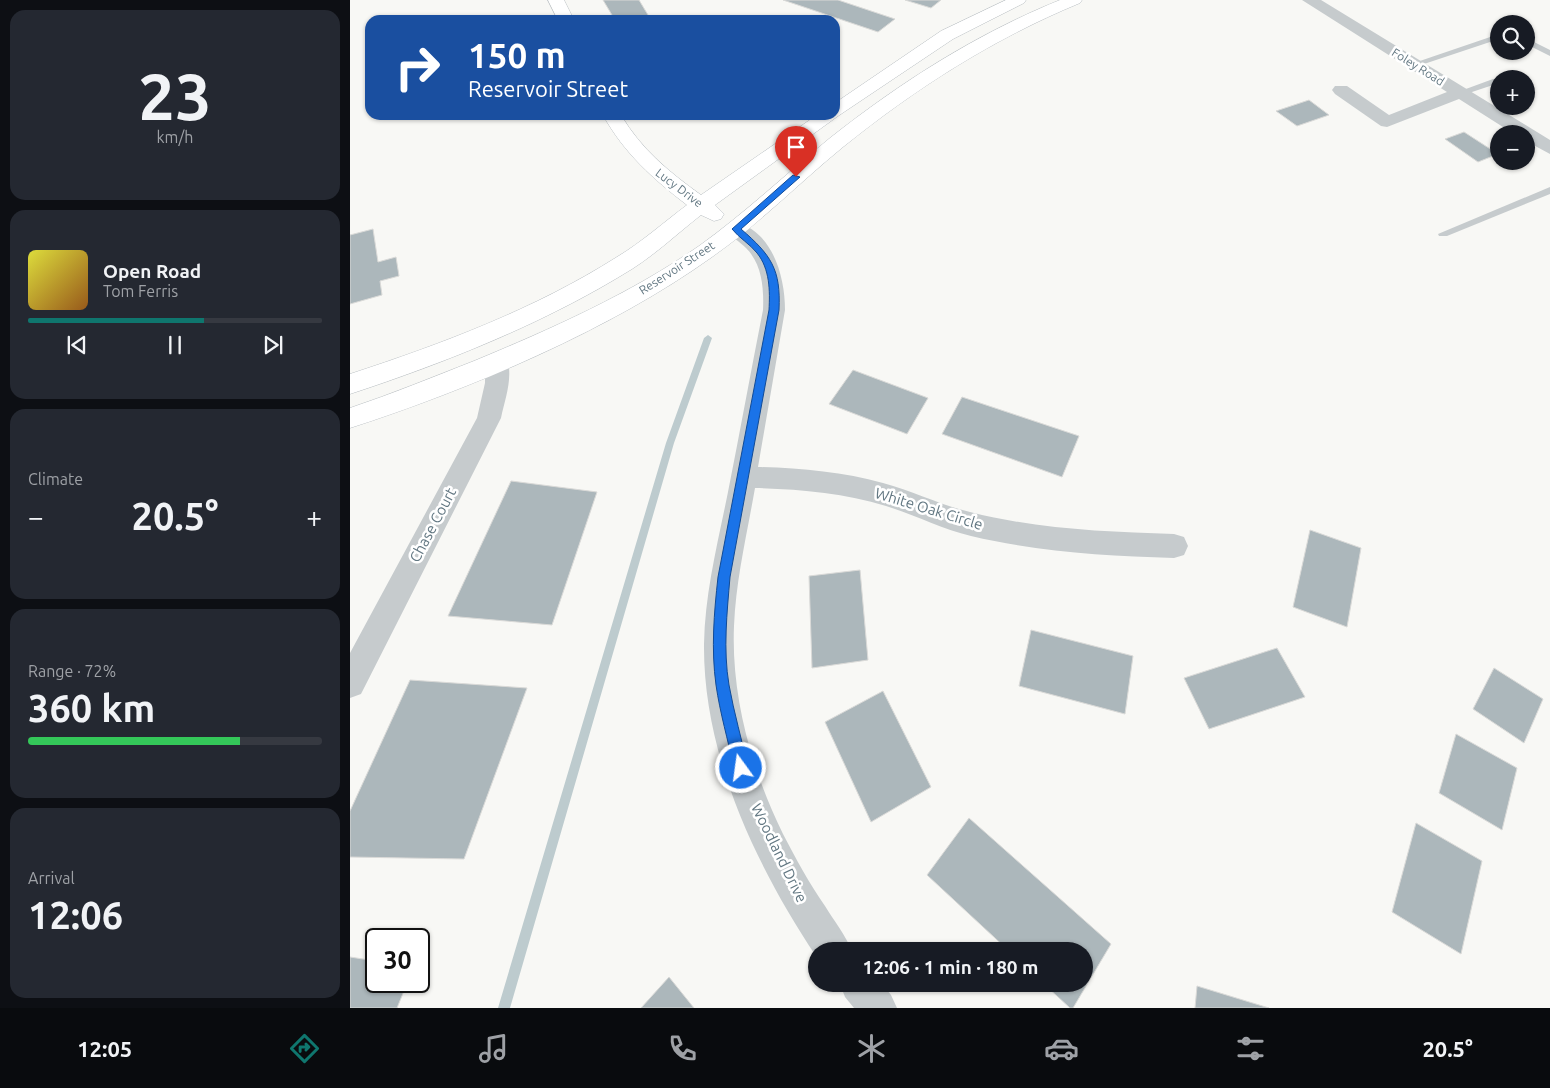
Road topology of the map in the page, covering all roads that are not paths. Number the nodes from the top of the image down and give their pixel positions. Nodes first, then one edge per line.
1 (556, 0) edge
2 (1018, 0) edge
3 (1074, 0) edge
4 (1310, 0) edge
5 (564, 15) edge
6 (1490, 39) edge
7 (1535, 45) edge
8 (1550, 53) edge
9 (1415, 64) junction
10 (1490, 83) edge
11 (1341, 90) dead end
12 (1460, 93) junction
13 (840, 108) edge
14 (615, 120) edge
15 (822, 120) edge
16 (1550, 148) edge
17 (1550, 190) edge
18 (701, 204) junction
19 (736, 229) junction
20 (1443, 234) dead end
21 (497, 361) junction
22 (350, 384) edge
23 (350, 418) edge
24 (744, 477) junction
25 (1174, 546) dead end
26 (350, 683) edge
27 (828, 942) edge
28 (865, 992) edge
29 (878, 1008) edge

1 - 5 main road
2 - 13 main road
3 - 19 main road, Reservoir Street
4 - 9 street, Foley Road
6 - 9 lane
7 - 8 lane
9 - 12 street, Foley Road
10 - 12 lane
11 - 12 street
12 - 16 street, Foley Road
14 - 18 main road, Lucy Drive
15 - 18 main road
17 - 20 lane
18 - 19 main road, Lucy Drive
18 - 22 main road
19 - 21 main road, Reservoir Street
19 - 24 street, Woodland Drive
21 - 23 main road, Reservoir Street
21 - 26 street, Chase Court
24 - 25 street, White Oak Circle
24 - 27 street, Woodland Drive
28 - 29 street

